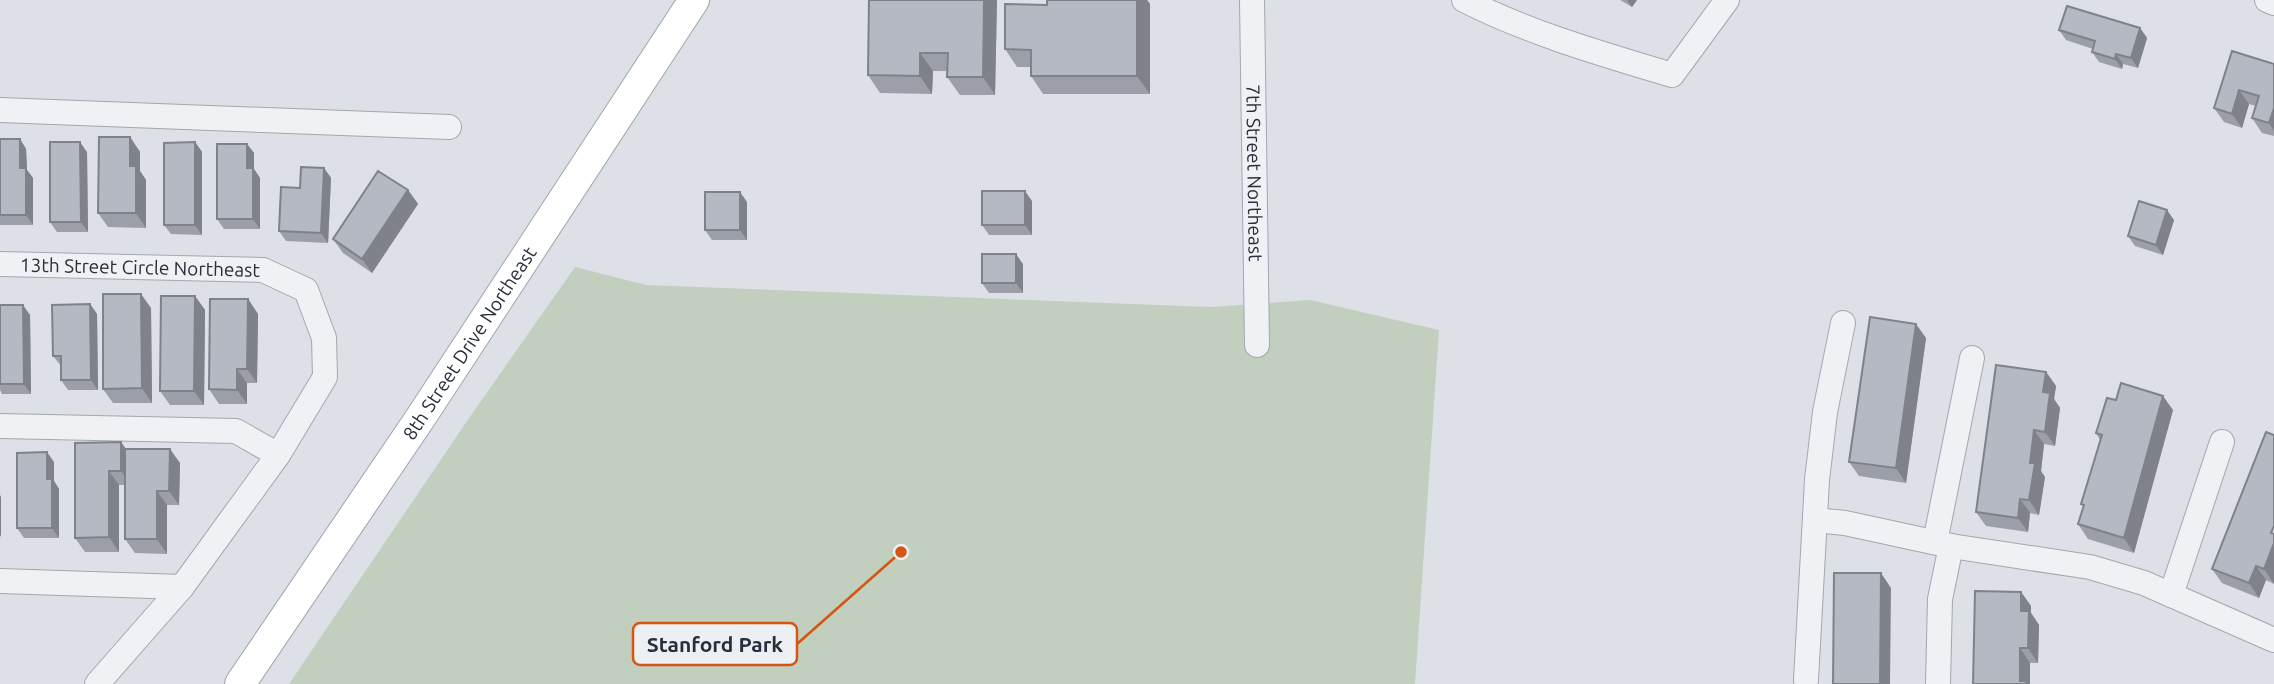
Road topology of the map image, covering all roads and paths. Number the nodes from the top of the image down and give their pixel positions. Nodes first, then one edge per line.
1 (694, 0) edge
2 (1252, 0) edge
3 (1464, 0) edge
4 (1727, 0) edge
5 (2267, 0) edge
6 (2274, 3) edge
7 (0, 110) edge
8 (449, 127) dead end
9 (0, 264) edge
10 (1843, 323) dead end
11 (1258, 345) dead end
12 (1972, 358) dead end
13 (0, 426) edge
14 (2222, 442) dead end
15 (278, 455) junction
16 (1815, 520) junction
17 (1943, 544) junction
18 (0, 581) edge
19 (182, 587) junction
20 (2171, 594) junction
21 (2274, 640) edge
22 (1806, 680) dead end
23 (97, 684) edge
24 (240, 684) edge
25 (1938, 684) edge

1 - 24 main road, 8th Street Drive Northeast
2 - 11 street, 7th Street Northeast
3 - 4 street
5 - 6 street
7 - 8 street
9 - 15 street, 13th Street Circle Northeast
10 - 16 street
12 - 17 street
13 - 15 street
14 - 20 street
15 - 19 street, 13th Street Circle Northeast
16 - 17 street
16 - 22 street
17 - 20 street
17 - 25 street
18 - 19 street
19 - 23 street, 13th Street Circle Northeast
20 - 21 street

